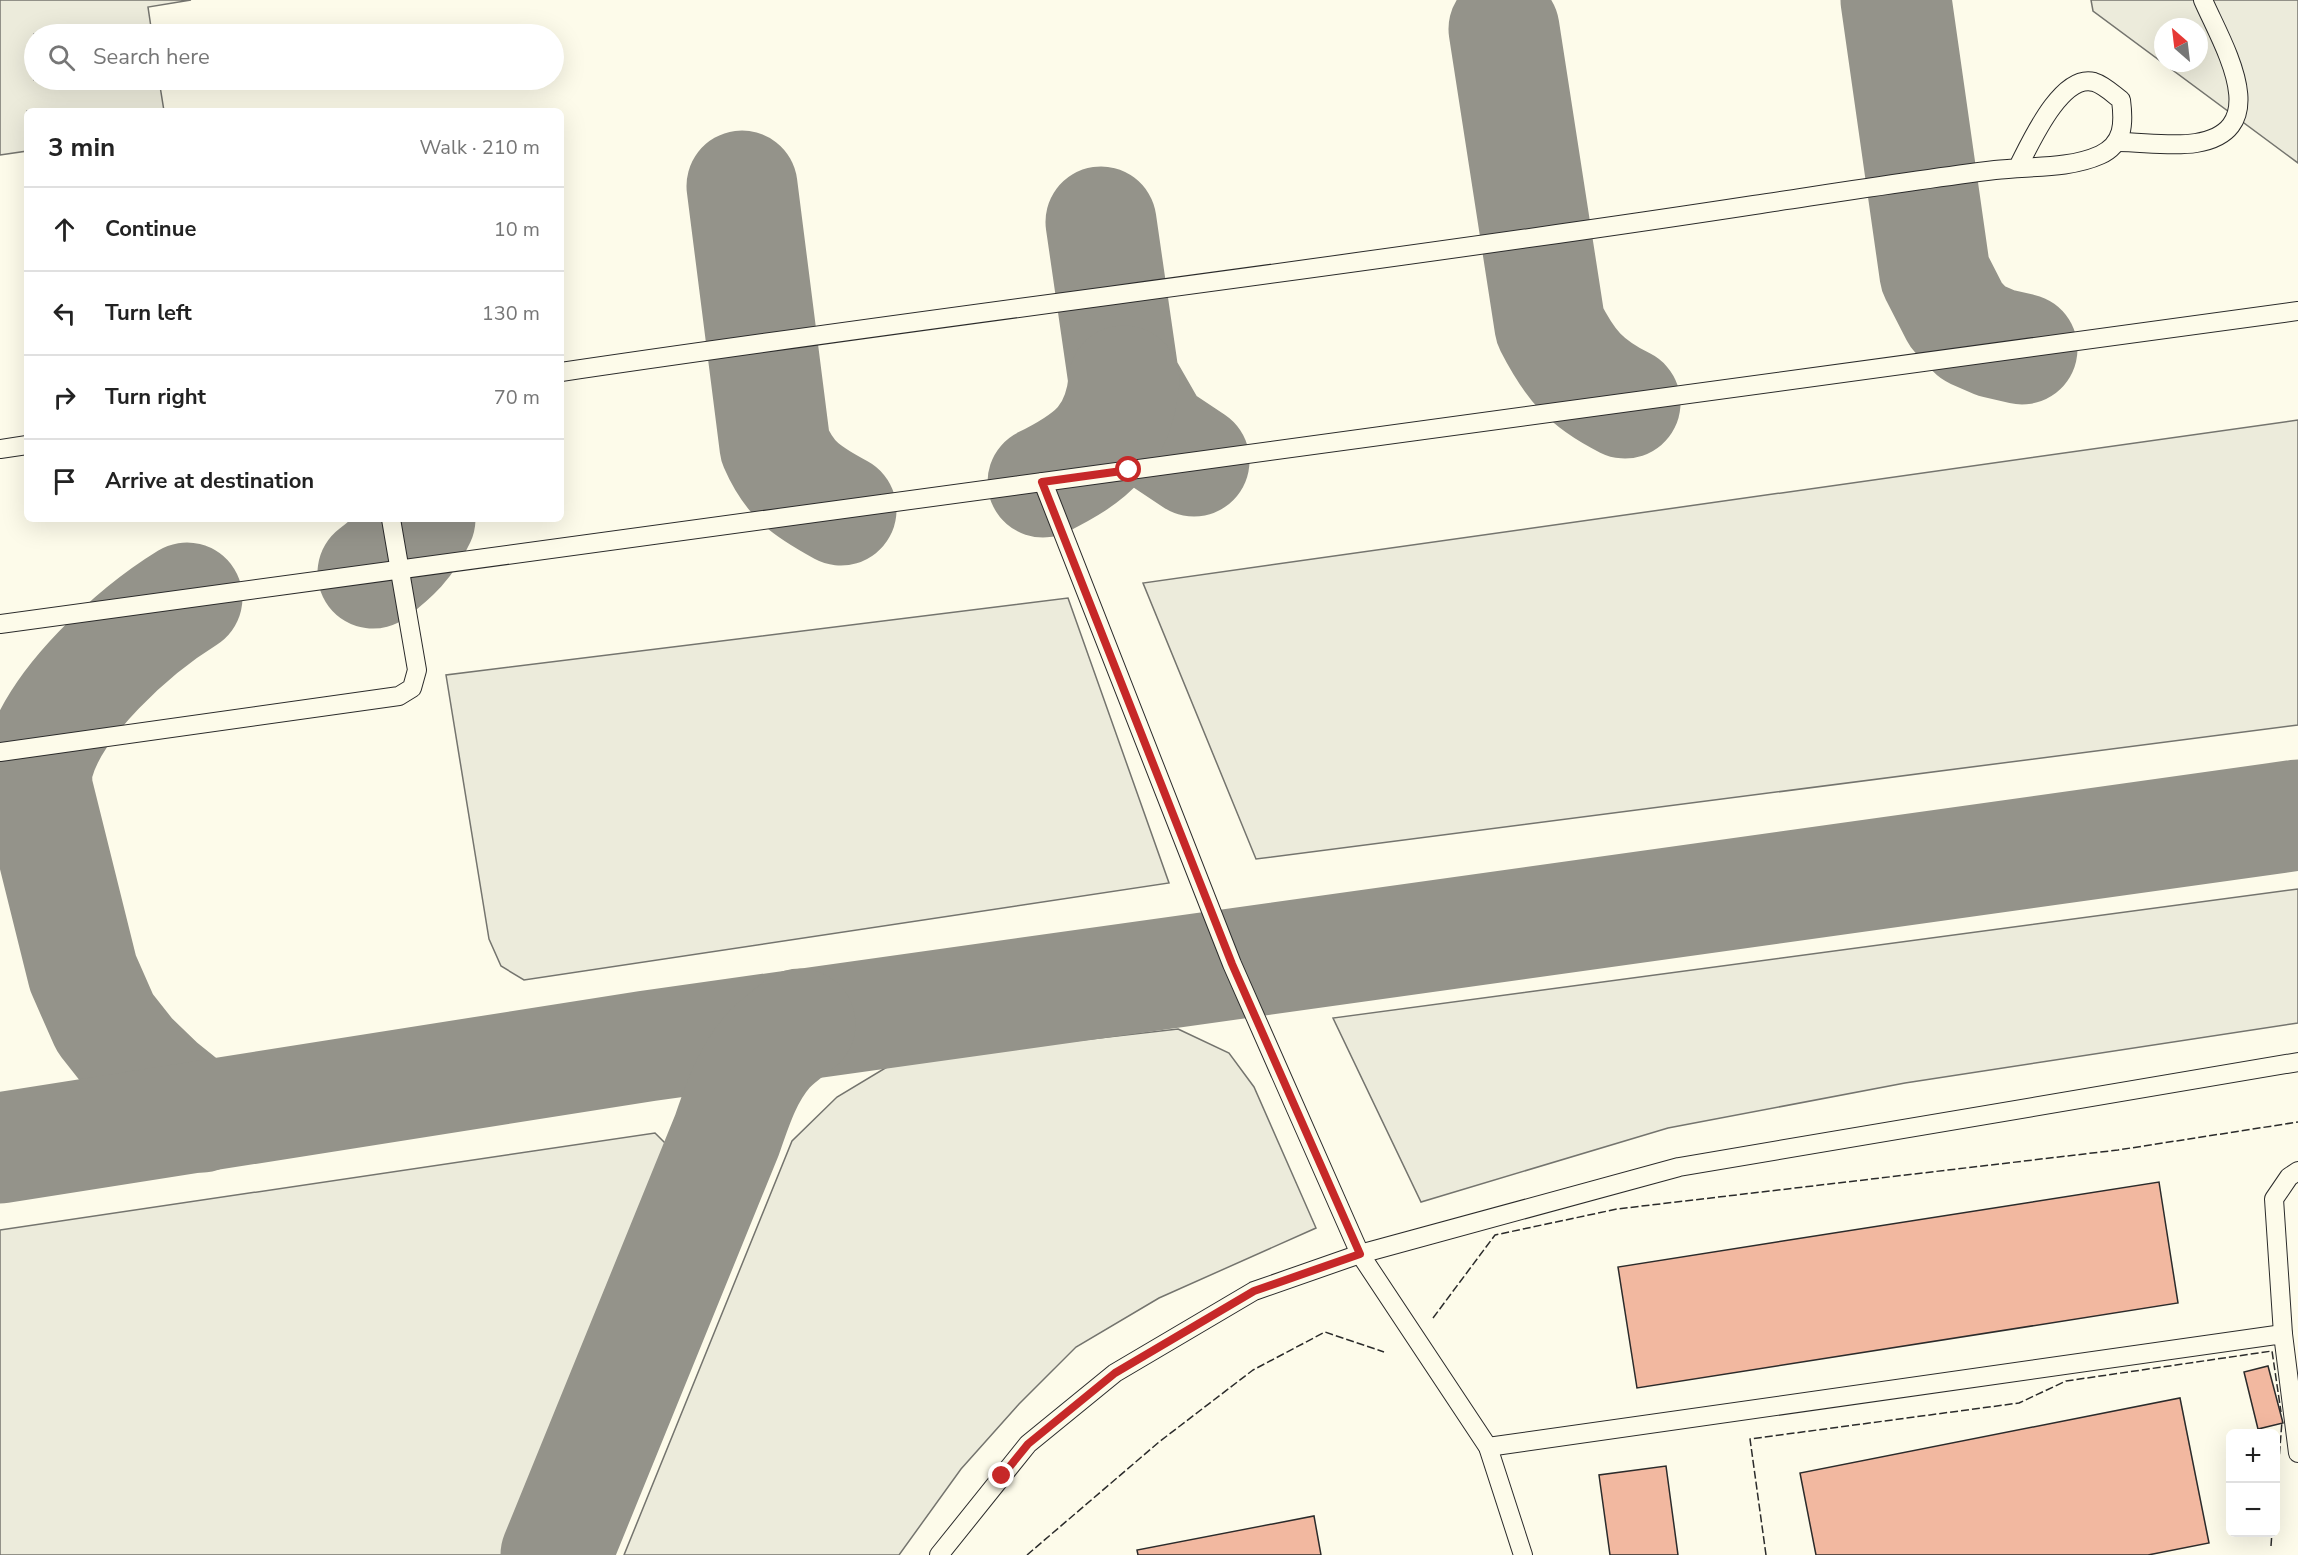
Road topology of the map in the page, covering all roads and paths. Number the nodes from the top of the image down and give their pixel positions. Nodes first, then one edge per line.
1 (2203, 0) edge
2 (2118, 142) junction
3 (2018, 167) junction
4 (2298, 311) edge
5 (564, 372) edge
6 (24, 445) edge
7 (0, 449) edge
8 (1042, 482) junction
9 (392, 522) edge
10 (400, 570) junction
11 (0, 624) edge
12 (0, 752) edge
13 (2298, 1062) edge
14 (2298, 1171) edge
15 (1360, 1254) junction
16 (2283, 1334) junction
17 (2296, 1408) edge
18 (1488, 1447) junction
19 (2298, 1454) edge
20 (939, 1555) edge
21 (1523, 1555) edge

1 - 2 lane
2 - 3 lane
2 - 3 lane
3 - 5 lane
4 - 8 lane
6 - 7 lane
8 - 10 lane
8 - 15 lane
9 - 10 lane
10 - 11 lane
10 - 12 lane
13 - 15 lane
14 - 16 lane
15 - 18 lane
15 - 20 lane
16 - 17 lane
16 - 18 lane
17 - 19 lane
18 - 21 lane

